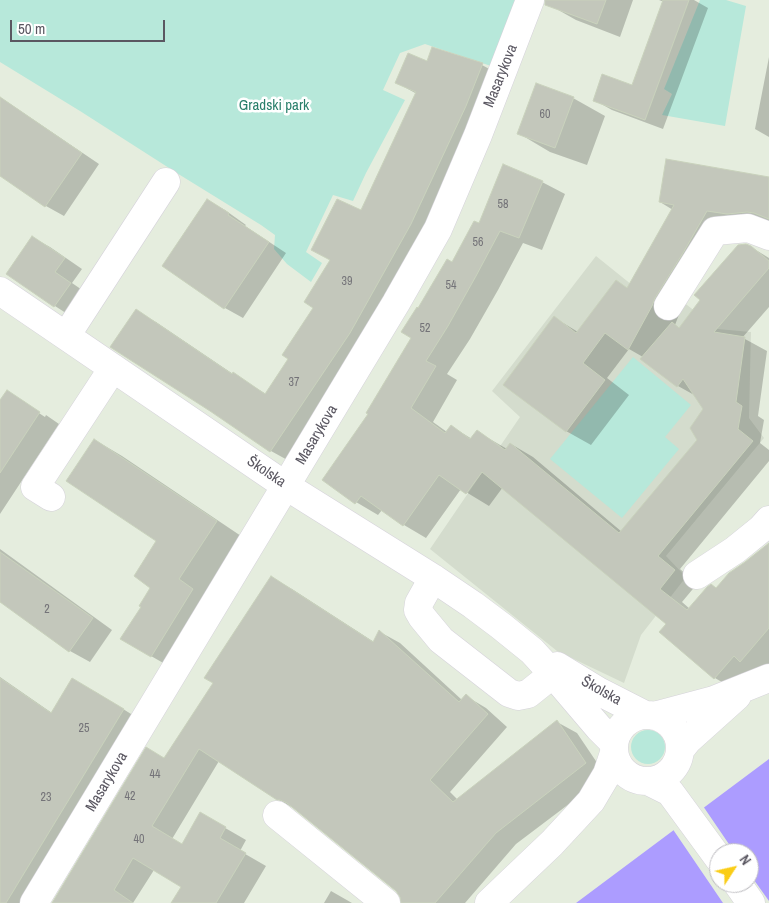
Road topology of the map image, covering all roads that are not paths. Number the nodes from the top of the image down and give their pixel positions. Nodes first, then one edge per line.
1 (530, 0) edge
2 (166, 182) dead end
3 (769, 236) edge
4 (0, 291) edge
5 (668, 306) dead end
6 (66, 336) junction
7 (113, 368) junction
8 (286, 486) junction
9 (51, 498) dead end
10 (769, 520) edge
11 (697, 575) dead end
12 (434, 578) junction
13 (532, 651) junction
14 (553, 674) junction
15 (757, 683) edge
16 (650, 716) junction
17 (614, 748) junction
18 (660, 770) junction
19 (277, 815) dead end
20 (552, 842) junction
21 (709, 845) edge
22 (34, 903) edge
23 (386, 903) edge
24 (488, 903) edge

1 - 8 street, Masarykova
2 - 6 street
3 - 5 street
4 - 6 street, Školska
6 - 7 street, Školska
7 - 8 street, Školska
7 - 9 street
8 - 12 street, Školska
8 - 22 street, Masarykova
10 - 11 street
12 - 13 street, Školska
12 - 14 street
13 - 14 street, Školska
13 - 16 street, Školska
14 - 17 street, Školska
15 - 16 street
15 - 18 street
16 - 17 street
16 - 18 street
17 - 18 street
17 - 20 street
18 - 20 street
18 - 21 street
19 - 23 street
20 - 24 street

